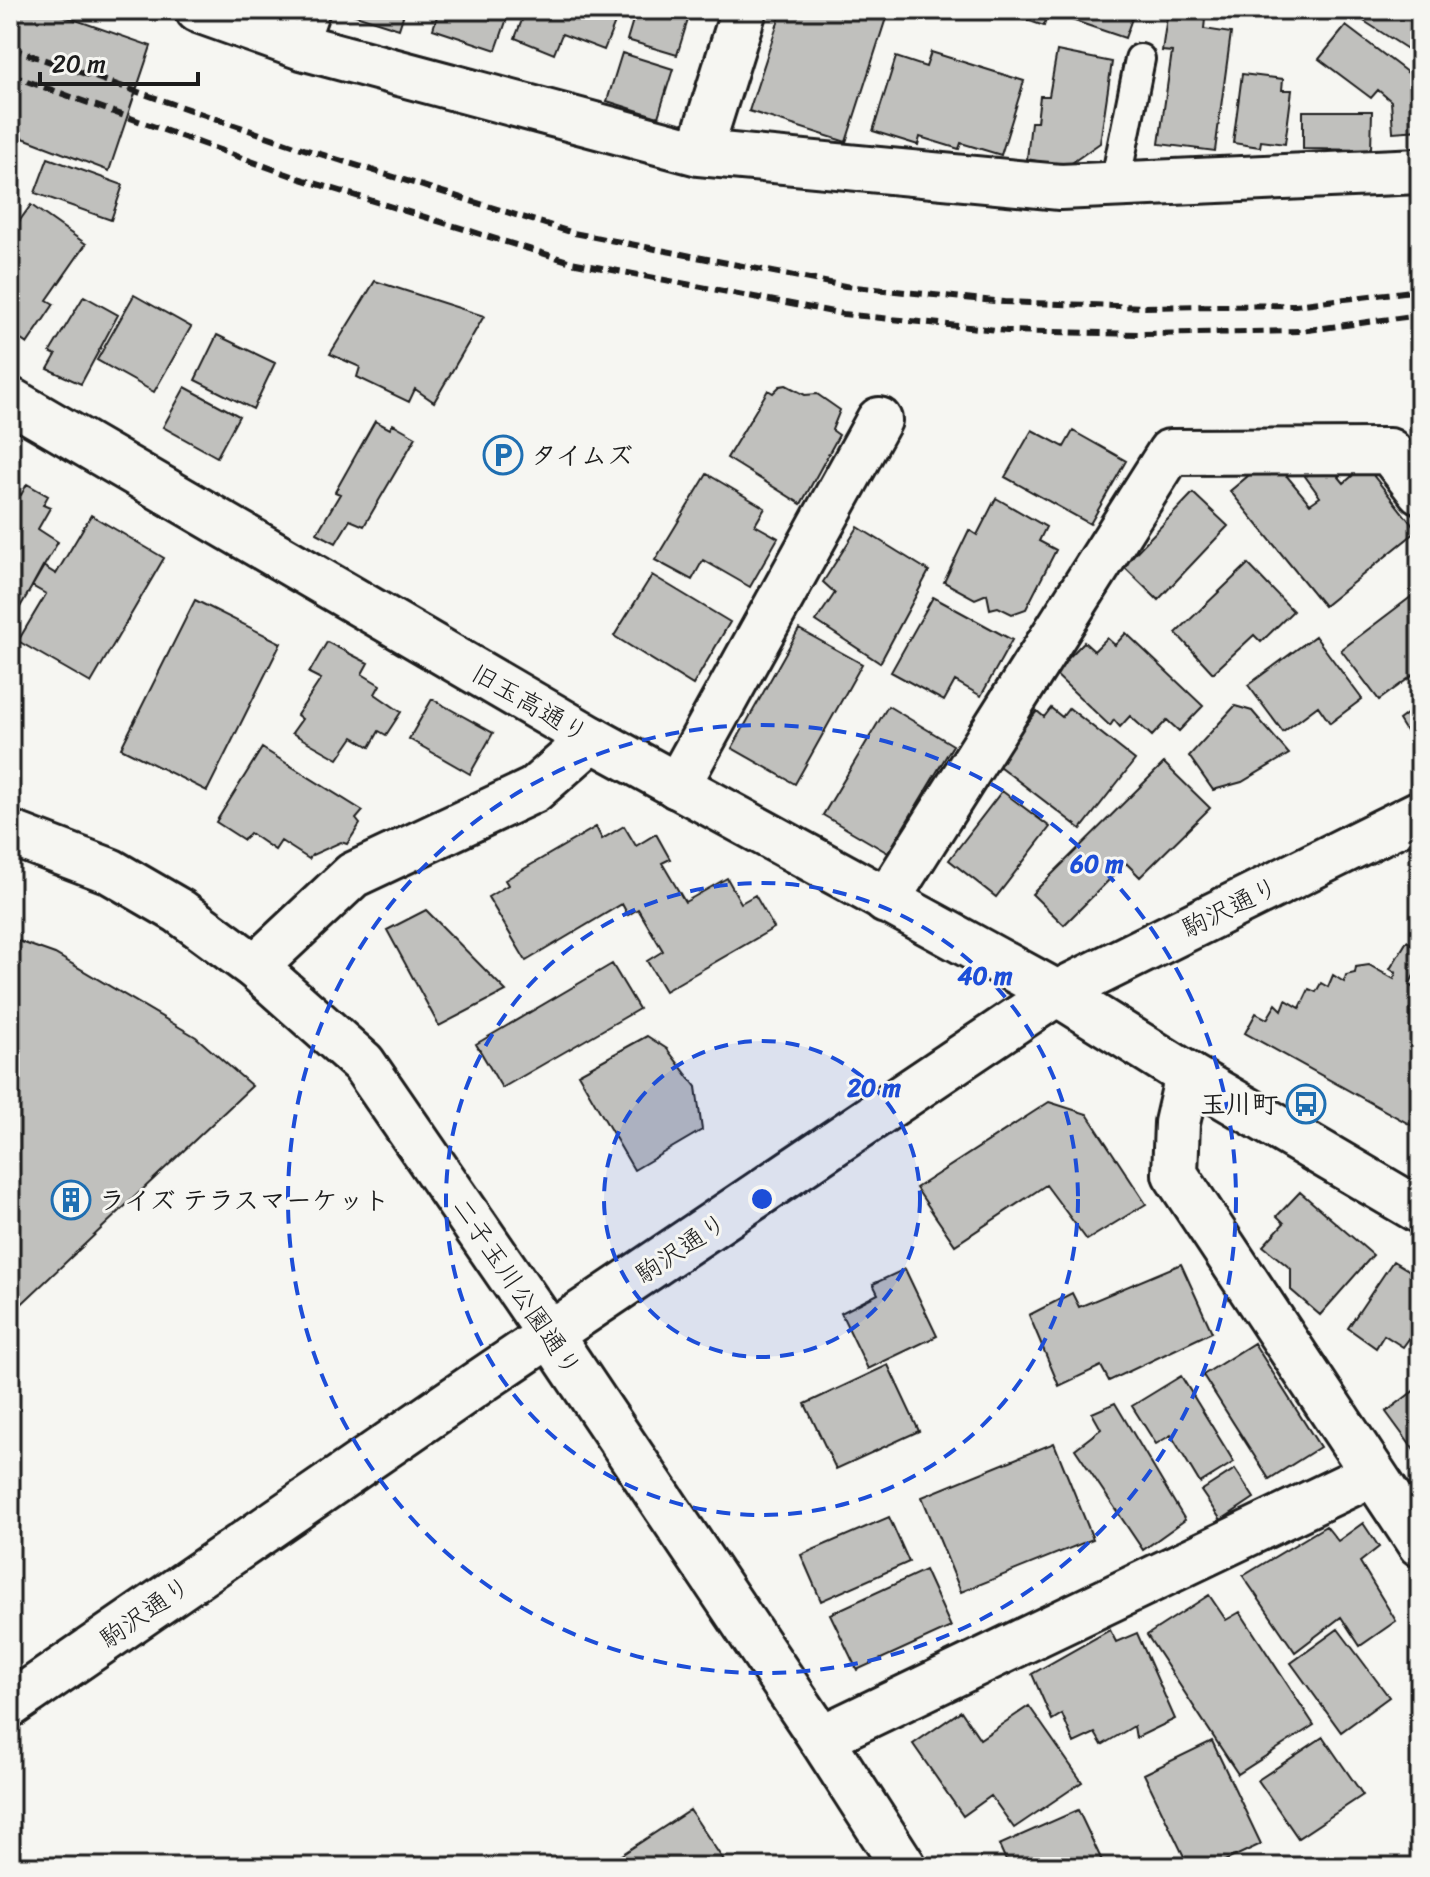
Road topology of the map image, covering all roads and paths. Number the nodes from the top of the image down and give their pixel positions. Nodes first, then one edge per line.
1 (198, 10) edge
2 (744, 10) edge
3 (309, 28) edge
4 (1140, 59) dead end
5 (699, 153) junction
6 (1420, 171) edge
7 (1115, 184) junction
8 (10, 400) edge
9 (879, 420) dead end
10 (1420, 491) edge
11 (592, 739) junction
12 (677, 786) junction
13 (1420, 813) edge
14 (10, 833) edge
15 (886, 901) junction
16 (255, 967) junction
17 (1057, 993) junction
18 (1188, 1075) junction
19 (1420, 1211) edge
20 (551, 1336) junction
21 (1372, 1474) junction
22 (1420, 1544) edge
23 (10, 1705) edge
24 (821, 1738) junction
25 (904, 1867) edge

1 - 3 street
2 - 5 street
3 - 5 street
4 - 7 lane
5 - 7 street
6 - 7 street
8 - 11 street, 旧玉高通り
9 - 12 street
10 - 15 street
11 - 12 street, 旧玉高通り
11 - 16 street
12 - 15 street, 旧玉高通り
13 - 17 street, 駒沢通り
14 - 16 street, 二子玉川公園通り
15 - 17 street, 旧玉高通り
16 - 20 street, 二子玉川公園通り
17 - 18 street, 旧玉高通り
17 - 20 street, 駒沢通り
18 - 19 street, 旧玉高通り
18 - 21 street
20 - 23 street, 駒沢通り
20 - 24 street, 二子玉川公園通り
21 - 22 street
21 - 24 street
24 - 25 street, 二子玉川公園通り

